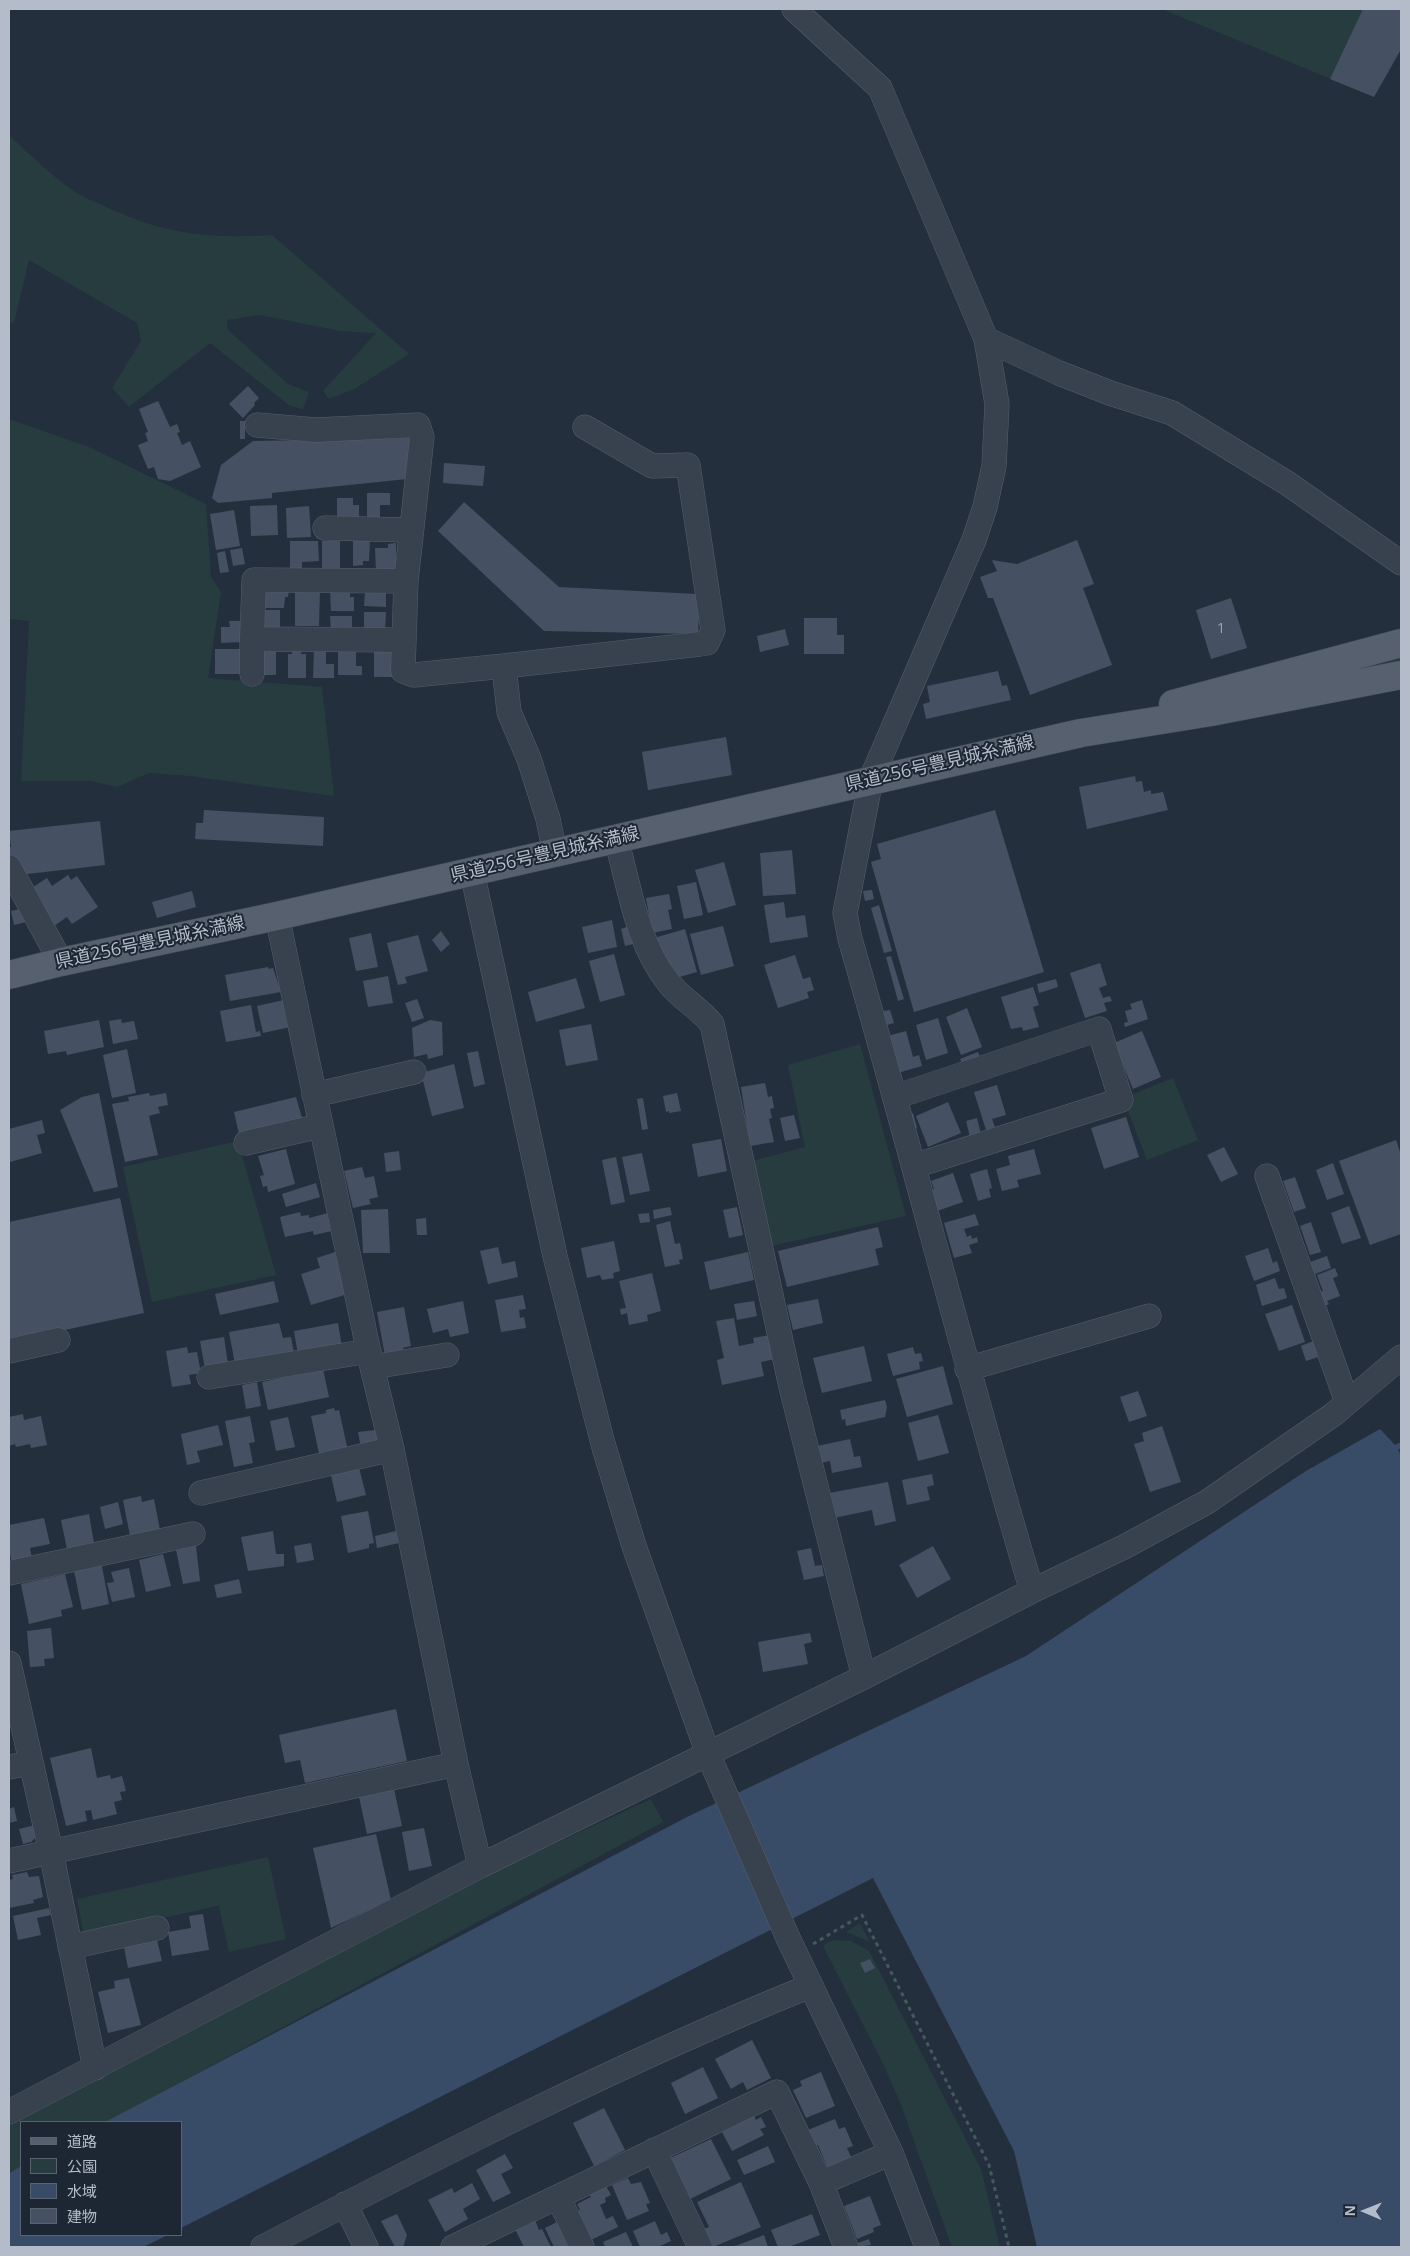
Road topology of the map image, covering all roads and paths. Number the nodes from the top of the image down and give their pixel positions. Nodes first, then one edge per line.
1 (794, 9) edge
2 (986, 339) junction
3 (257, 425) dead end
4 (585, 427) dead end
5 (325, 528) dead end
6 (410, 530) junction
7 (1401, 563) edge
8 (406, 581) junction
9 (252, 639) junction
10 (404, 640) junction
11 (1401, 643) edge
12 (504, 666) junction
13 (252, 674) dead end
14 (1401, 675) edge
15 (1081, 733) junction
16 (871, 779) junction
17 (616, 839) junction
18 (555, 853) junction
19 (9, 867) edge
20 (472, 872) junction
21 (277, 916) junction
22 (61, 962) junction
23 (9, 975) edge
24 (414, 1072) dead end
25 (314, 1095) junction
26 (895, 1097) junction
27 (320, 1126) junction
28 (246, 1143) dead end
29 (914, 1166) junction
30 (1267, 1176) dead end
31 (1149, 1316) dead end
32 (58, 1340) dead end
33 (9, 1351) edge
34 (447, 1355) dead end
35 (1401, 1357) edge
36 (370, 1359) junction
37 (968, 1369) junction
38 (209, 1377) dead end
39 (1347, 1402) junction
40 (392, 1448) junction
41 (201, 1493) dead end
42 (193, 1534) dead end
43 (9, 1573) edge
44 (1032, 1591) junction
45 (9, 1663) edge
46 (864, 1677) junction
47 (708, 1754) junction
48 (456, 1764) junction
49 (20, 1765) edge
50 (51, 1852) junction
51 (9, 1861) edge
52 (480, 1866) junction
53 (157, 1928) dead end
54 (792, 1946) junction
55 (70, 1947) junction
56 (810, 1986) junction
57 (95, 2068) junction
58 (9, 2112) edge
59 (654, 2150) junction
60 (891, 2154) junction
61 (821, 2183) junction
62 (558, 2197) junction
63 (345, 2204) junction
64 (459, 2246) edge
65 (263, 2247) edge
66 (366, 2247) edge
67 (582, 2247) edge
68 (700, 2247) edge
69 (846, 2247) edge
70 (927, 2247) edge
71 (1009, 2247) edge

1 - 2 street
2 - 7 street
2 - 16 street
3 - 6 street
4 - 12 street
5 - 6 street
6 - 8 street
8 - 9 street
8 - 10 street
9 - 10 street
9 - 13 street
10 - 12 street
11 - 15 main road, 県道256号豊見城糸満線
12 - 18 street
14 - 15 main road, 県道256号豊見城糸満線
15 - 16 main road, 県道256号豊見城糸満線
16 - 17 main road, 県道256号豊見城糸満線
16 - 26 street
17 - 18 main road, 県道256号豊見城糸満線
17 - 46 street
18 - 20 main road, 県道256号豊見城糸満線
19 - 22 street
20 - 21 main road, 県道256号豊見城糸満線
20 - 47 street
21 - 22 main road, 県道256号豊見城糸満線
21 - 25 street
22 - 23 main road, 県道256号豊見城糸満線
24 - 25 street
25 - 27 street
26 - 29 street
26 - 29 street
27 - 28 street
27 - 36 street
29 - 37 street
30 - 39 street
31 - 37 street
32 - 33 street
34 - 36 street
35 - 39 street
36 - 38 street
36 - 40 street
37 - 44 street
39 - 44 street
40 - 41 street
40 - 48 street
42 - 43 street
44 - 46 street
45 - 49 street
46 - 47 street
47 - 52 street
47 - 54 street
48 - 50 street
48 - 52 street
49 - 50 street
50 - 51 street
50 - 55 street
52 - 57 street
53 - 55 street
54 - 56 street
54 - 71 path
55 - 57 street
56 - 60 street
56 - 63 street
57 - 58 street
59 - 61 street
59 - 62 street
59 - 68 street
60 - 61 street
60 - 70 street
61 - 69 street
62 - 64 street
62 - 67 street
63 - 65 street
63 - 66 street

